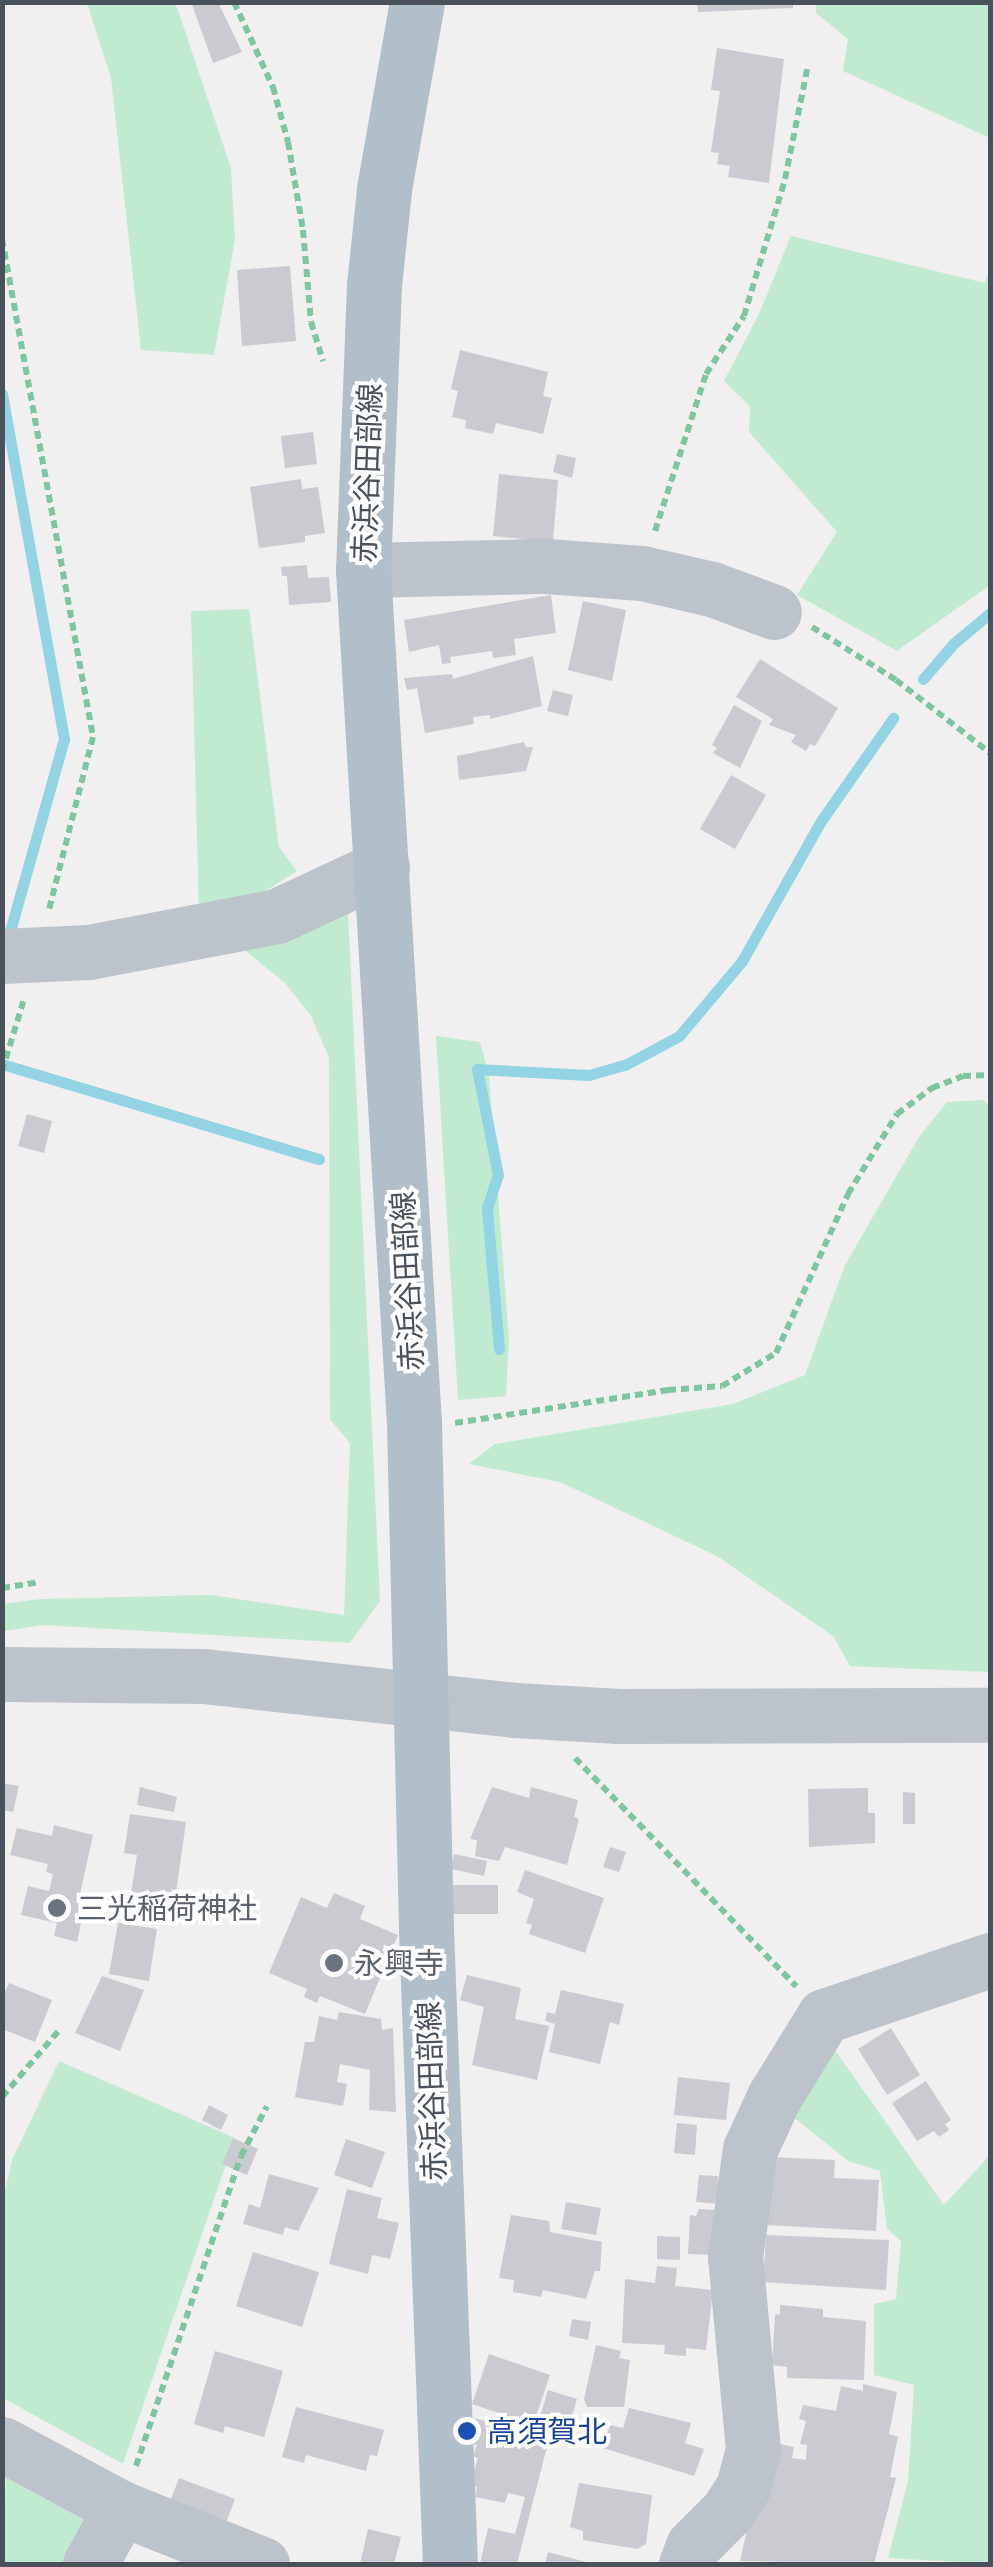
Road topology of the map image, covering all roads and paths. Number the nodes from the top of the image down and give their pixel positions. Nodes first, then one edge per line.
1 (234, 2) edge
2 (418, 2) edge
3 (808, 65) dead end
4 (2, 240) edge
5 (367, 414) junction
6 (362, 570) junction
7 (642, 574) junction
8 (774, 612) joint
9 (990, 753) edge
10 (382, 868) junction
11 (20, 956) edge
12 (2, 1072) edge
13 (990, 1076) edge
14 (414, 1424) junction
15 (38, 1582) dead end
16 (2, 1588) edge
17 (2, 1674) edge
18 (424, 1700) junction
19 (578, 1714) junction
20 (990, 1714) edge
21 (990, 1960) edge
22 (824, 2016) junction
23 (60, 2028) dead end
24 (2, 2098) edge
25 (267, 2106) dead end
26 (2, 2444) edge
27 (122, 2508) junction
28 (90, 2564) edge
29 (262, 2564) edge
30 (450, 2564) edge
31 (686, 2564) edge

1 - 5 path
2 - 5 main road, 赤浜谷田部線
3 - 7 path
4 - 11 path
5 - 6 main road, 赤浜谷田部線
6 - 7 street
6 - 10 main road, 赤浜谷田部線
7 - 8 street
8 - 9 path
10 - 11 street
10 - 14 main road, 赤浜谷田部線
11 - 12 path
13 - 14 path
14 - 18 main road, 赤浜谷田部線
15 - 16 path
17 - 18 street
18 - 19 street
18 - 30 main road, 赤浜谷田部線
19 - 20 street
19 - 22 path
21 - 22 street
22 - 31 street
23 - 24 path
25 - 27 path
26 - 27 street
27 - 28 street
27 - 29 street

